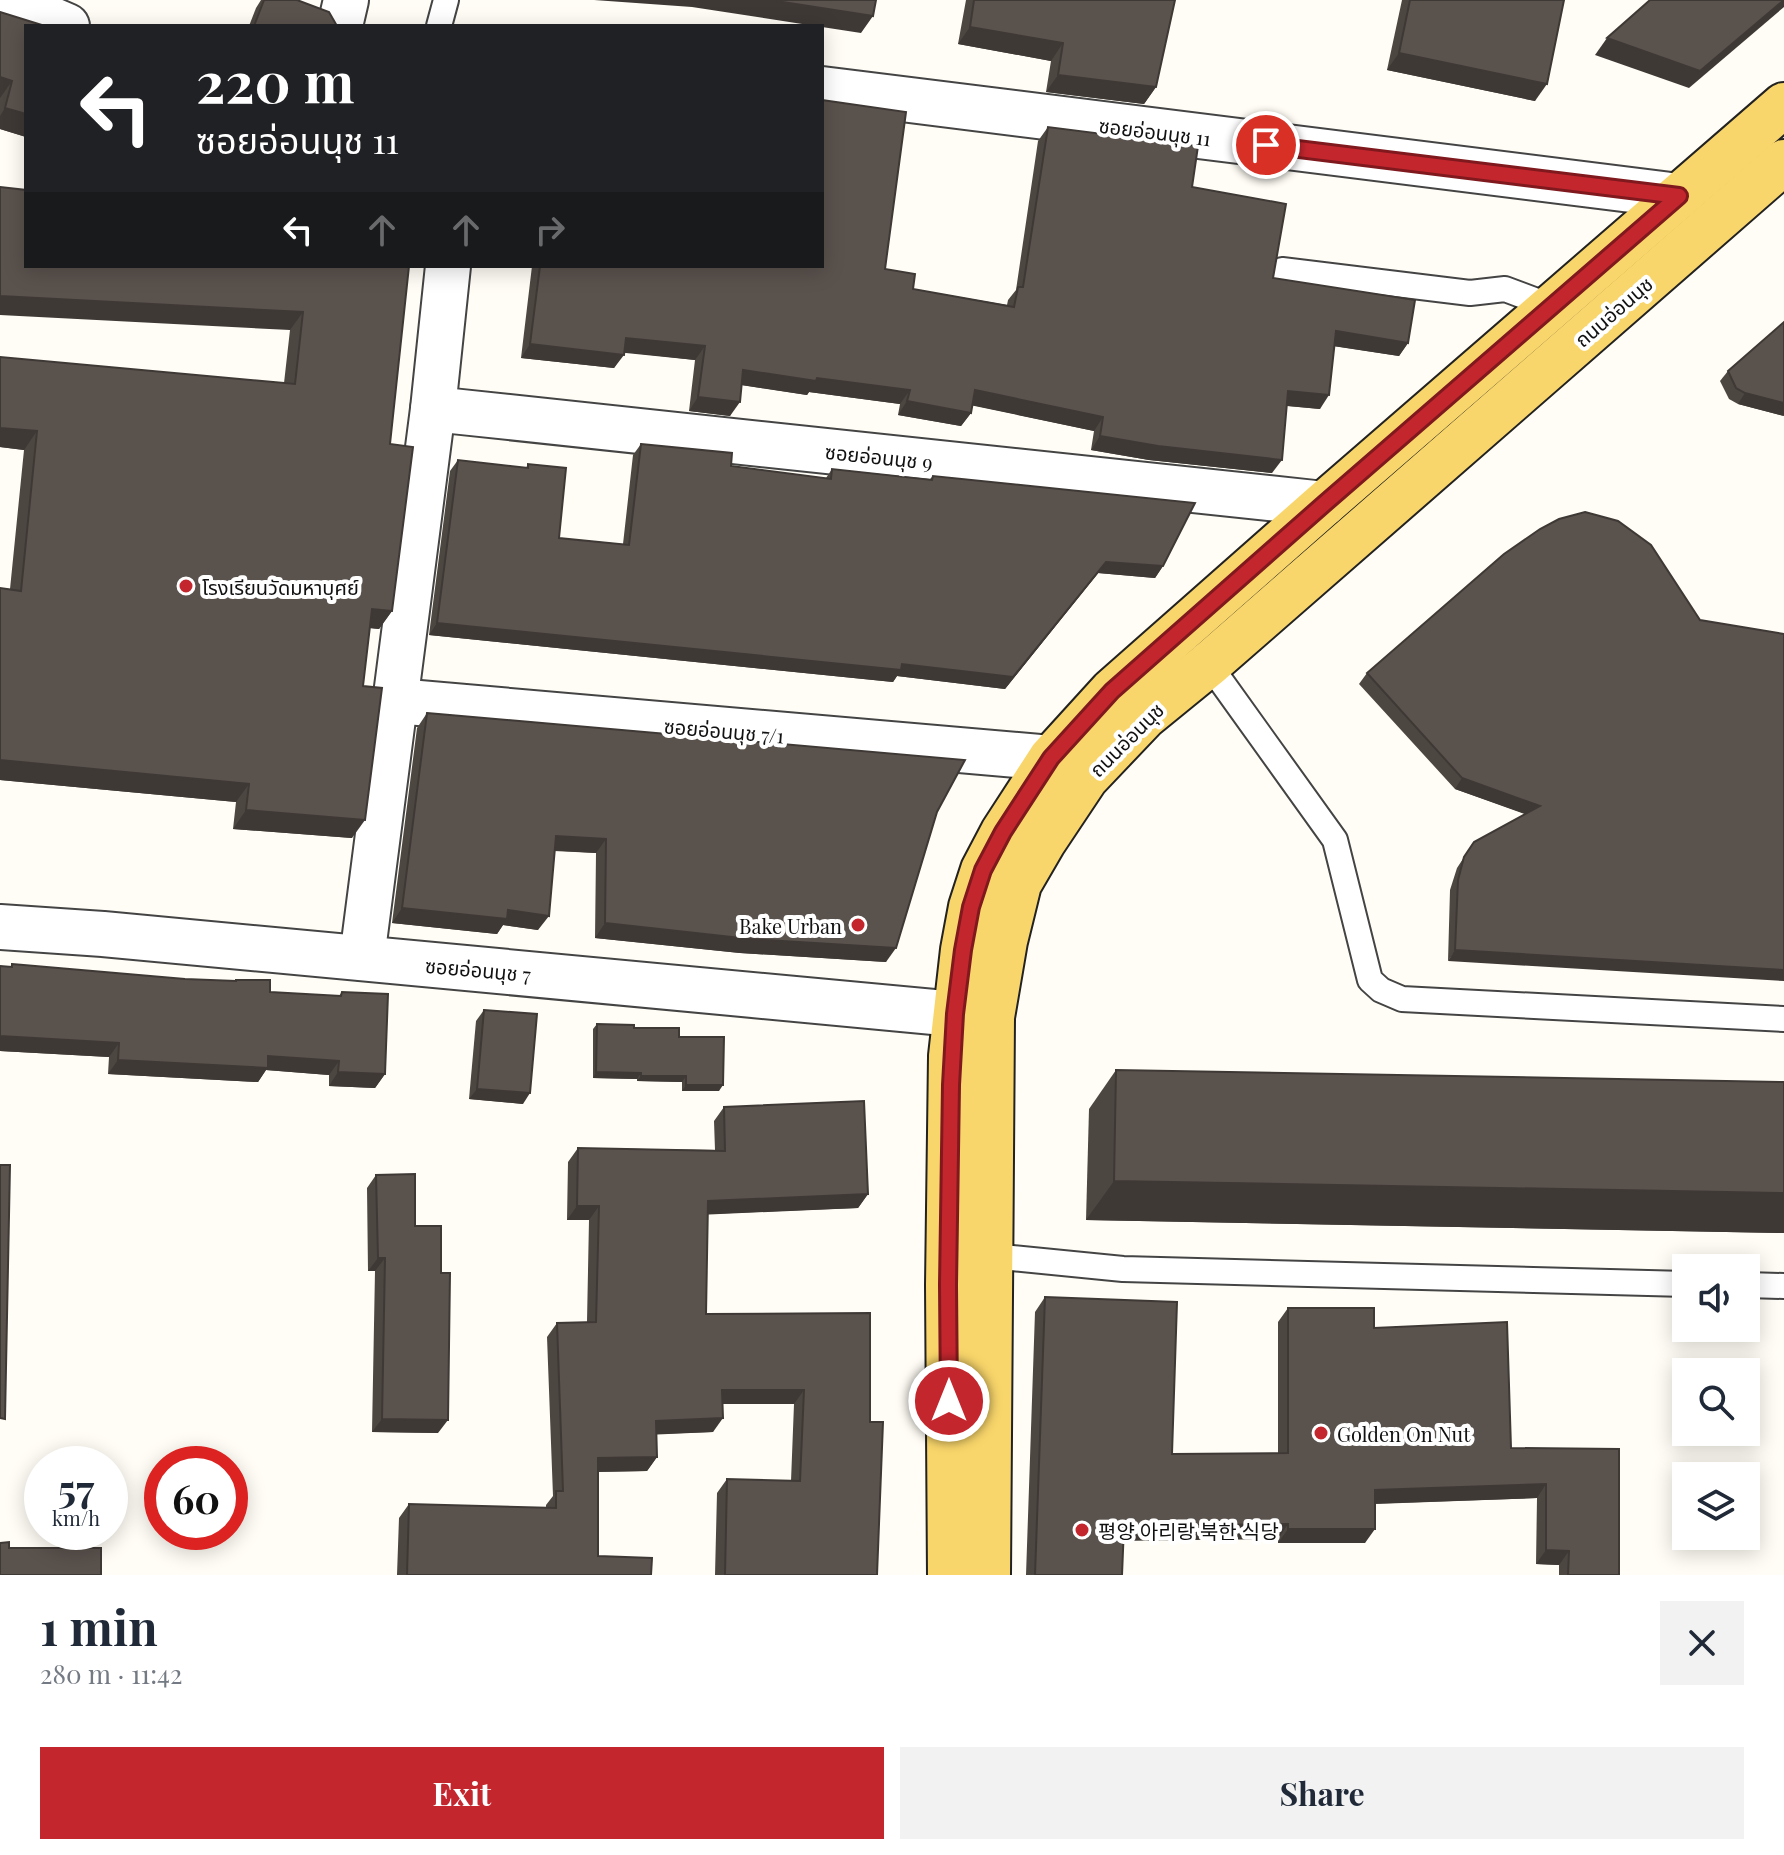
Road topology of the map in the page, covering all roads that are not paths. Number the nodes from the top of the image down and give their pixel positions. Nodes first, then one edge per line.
1 (7, 0) edge
2 (346, 0) edge
3 (446, 0) edge
4 (62, 24) edge
5 (340, 24) edge
6 (440, 24) edge
7 (824, 89) edge
8 (1784, 105) edge
9 (1784, 162) edge
10 (1679, 196) junction
11 (448, 268) edge
12 (1282, 270) edge
13 (1553, 307) junction
14 (433, 409) junction
15 (1324, 504) junction
16 (1183, 629) junction
17 (1209, 664) junction
18 (396, 701) junction
19 (1051, 758) junction
20 (0, 927) edge
21 (362, 958) junction
22 (955, 1014) junction
23 (1784, 1019) edge
24 (969, 1255) junction
25 (1672, 1284) edge
26 (1760, 1285) edge
27 (1784, 1286) edge
28 (950, 1575) edge
29 (988, 1575) edge

1 - 4 street
2 - 5 street
3 - 6 lane
7 - 10 street, ซอยอ่อนนุช 11
8 - 10 main road, ถนนอ่อนนุช
9 - 17 main road, ถนนอ่อนนุช
10 - 13 main road, ถนนอ่อนนุช
11 - 14 street
12 - 13 lane
13 - 15 main road, ถนนอ่อนนุช
14 - 15 street, ซอยอ่อนนุช 9
14 - 18 street
15 - 16 main road, ถนนอ่อนนุช
16 - 17 lane
16 - 19 main road, ถนนอ่อนนุช
17 - 23 lane
17 - 24 main road, ถนนอ่อนนุช
18 - 19 street, ซอยอ่อนนุช 7/1
18 - 21 street
19 - 22 main road, ถนนอ่อนนุช
20 - 21 street, ซอยอ่อนนุช 7
21 - 22 street, ซอยอ่อนนุช 7
22 - 24 main road, ถนนอ่อนนุช
24 - 25 lane
24 - 28 main road, ถนนอ่อนนุช
24 - 29 main road, ถนนอ่อนนุช
26 - 27 lane

